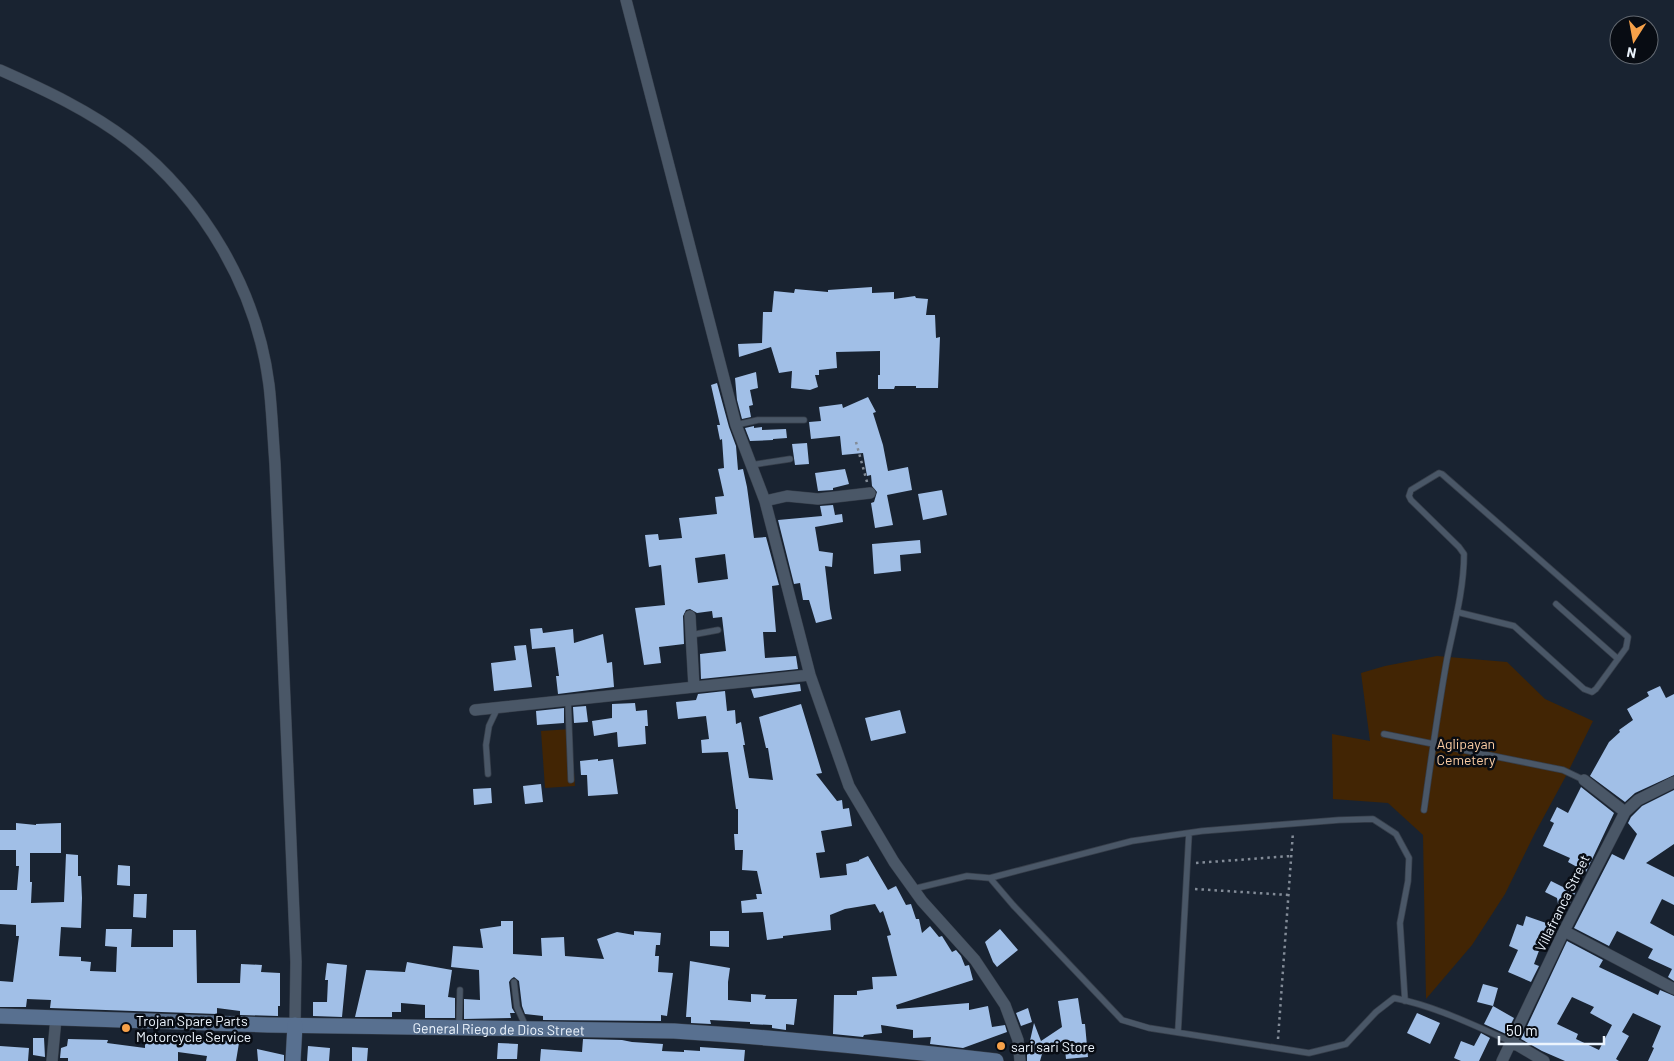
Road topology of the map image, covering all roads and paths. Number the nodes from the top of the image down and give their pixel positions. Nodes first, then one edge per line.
1 (626, 0) edge
2 (0, 70) edge
3 (804, 420) dead end
4 (736, 425) junction
5 (856, 442) dead end
6 (790, 459) dead end
7 (751, 466) junction
8 (870, 493) joint
9 (765, 502) junction
10 (1556, 604) dead end
11 (1457, 612) junction
12 (690, 616) dead end
13 (718, 630) dead end
14 (691, 635) junction
15 (1618, 659) junction
16 (810, 675) junction
17 (694, 687) junction
18 (568, 700) junction
19 (498, 707) junction
20 (475, 710) dead end
21 (1384, 734) dead end
22 (1433, 744) junction
23 (488, 774) dead end
24 (572, 780) dead end
25 (1584, 780) joint
26 (1674, 782) edge
27 (1424, 810) dead end
28 (1625, 812) junction
29 (1294, 823) junction
30 (1189, 833) junction
31 (1292, 856) junction
32 (1187, 863) junction
33 (990, 878) junction
34 (1186, 888) junction
35 (913, 889) junction
36 (1288, 895) junction
37 (1564, 931) junction
38 (514, 982) dead end
39 (1674, 989) edge
40 (460, 990) dead end
41 (1405, 1000) junction
42 (0, 1016) edge
43 (56, 1018) junction
44 (295, 1025) junction
45 (459, 1028) junction
46 (527, 1029) junction
47 (1178, 1032) junction
48 (1512, 1042) junction
49 (1277, 1048) junction
50 (52, 1061) edge
51 (293, 1061) edge
52 (996, 1061) edge
53 (1020, 1061) edge
54 (1502, 1061) edge
55 (1544, 1061) edge

1 - 4 street
2 - 44 street
3 - 4 lane
4 - 7 street
5 - 8 path
6 - 7 lane
7 - 9 street
8 - 9 street
9 - 16 street
10 - 15 lane
11 - 15 lane
11 - 15 lane
11 - 22 lane
12 - 14 street
13 - 14 lane
14 - 17 street
16 - 17 street
16 - 35 street
17 - 18 street
18 - 19 street
18 - 24 lane
19 - 20 street
19 - 23 lane
21 - 22 lane
22 - 25 lane
22 - 27 lane
25 - 28 street
26 - 28 street, Villafranca Street
28 - 37 street, Villafranca Street
29 - 30 lane
29 - 31 path
29 - 41 lane
30 - 32 lane
30 - 33 lane
31 - 32 path
31 - 36 path
32 - 34 lane
33 - 35 lane
33 - 47 lane
34 - 36 path
34 - 47 lane
35 - 53 street
36 - 49 path
37 - 39 street
37 - 48 street, Villafranca Street
38 - 46 lane
40 - 45 lane
41 - 48 lane
41 - 49 lane
42 - 43 street, General Riego de Dios Street
43 - 44 street, General Riego de Dios Street
43 - 50 street
44 - 45 street, General Riego de Dios Street
44 - 51 street
45 - 46 street, General Riego de Dios Street
46 - 52 street, General Riego de Dios Street
47 - 49 lane
48 - 54 street, Villafranca Street
48 - 55 street

